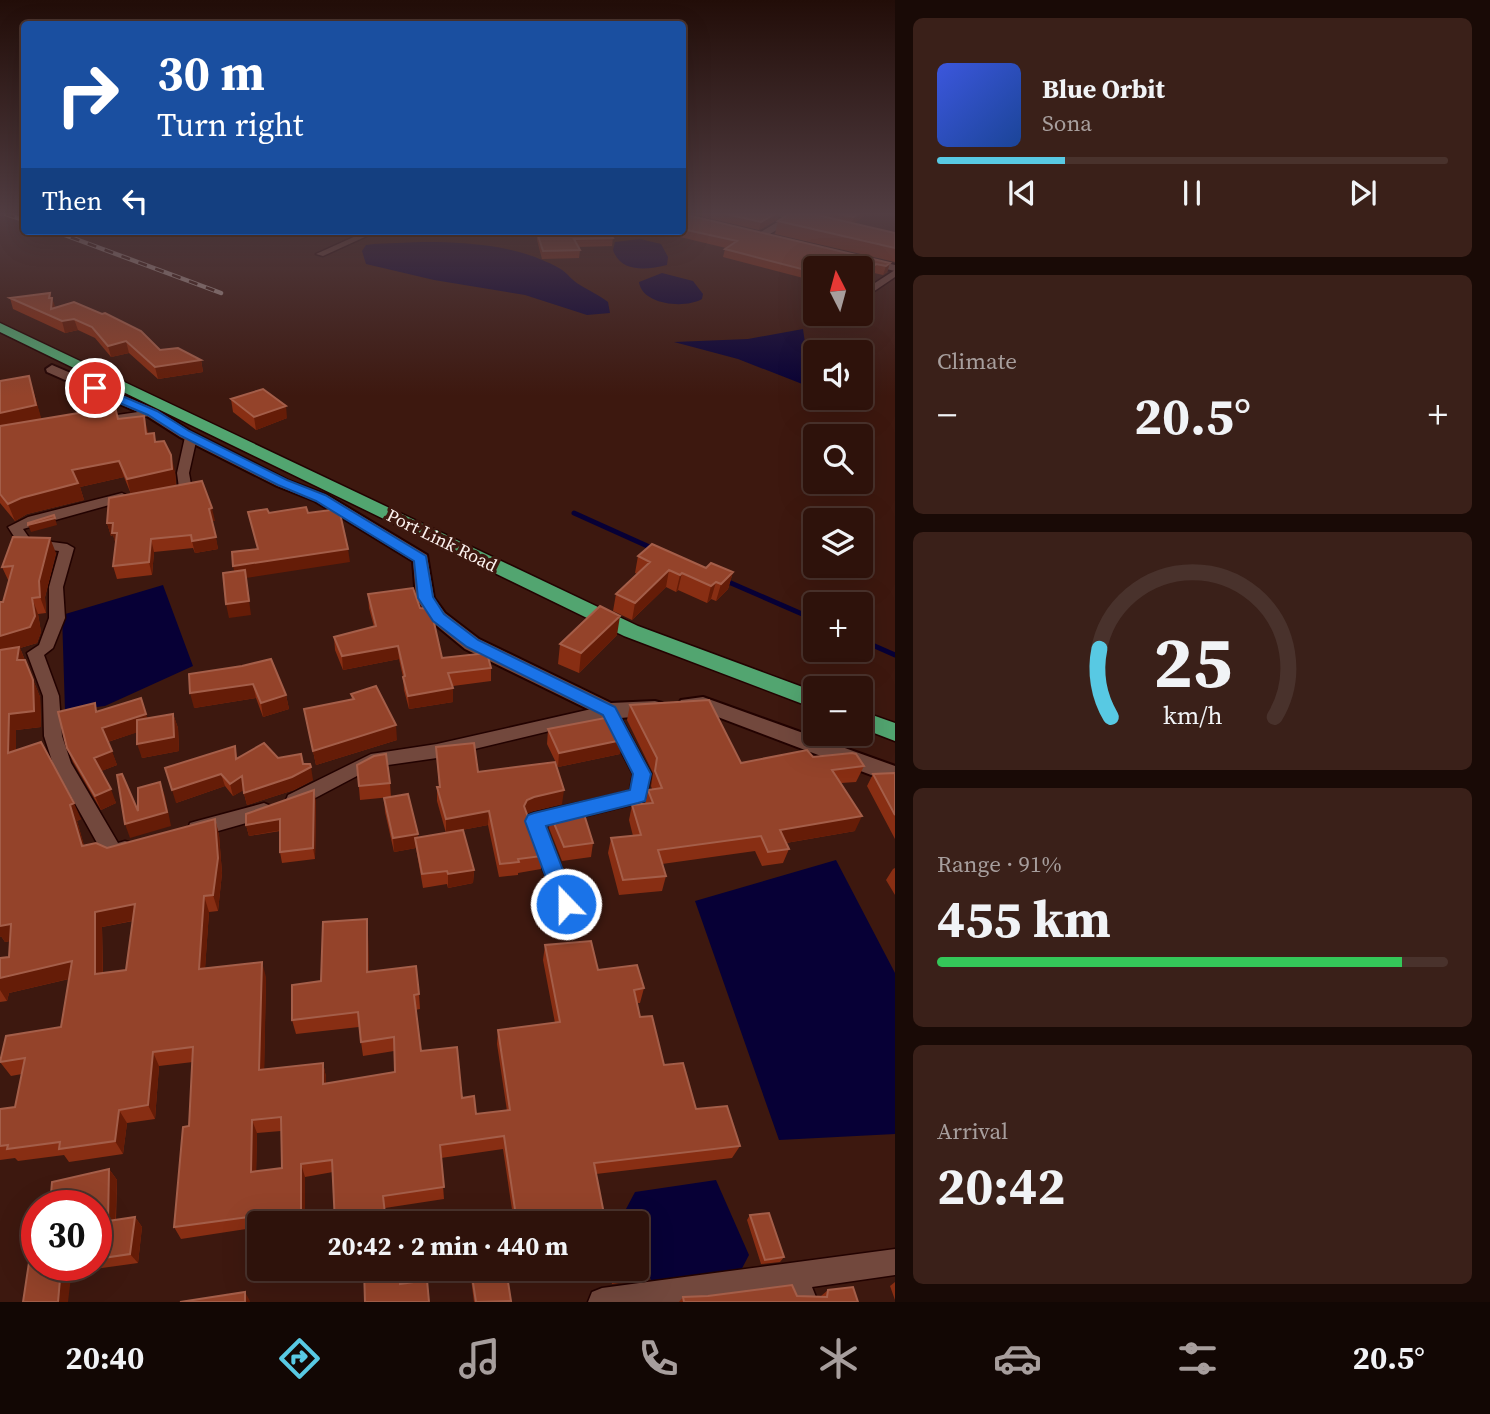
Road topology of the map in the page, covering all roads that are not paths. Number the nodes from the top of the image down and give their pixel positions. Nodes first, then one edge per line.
1 (890, 275) edge
2 (873, 287) edge
3 (0, 327) edge
4 (52, 369) dead end
5 (152, 413) junction
6 (83, 424) edge
7 (191, 437) junction
8 (803, 696) edge
9 (609, 711) junction
10 (873, 724) edge
11 (895, 732) edge
12 (895, 775) edge
13 (177, 835) edge
14 (138, 845) edge
15 (566, 904) dead end
16 (895, 1262) edge
17 (794, 1275) junction
18 (602, 1302) edge
19 (804, 1302) edge

1 - 2 street
3 - 8 highway, Port Link Road
4 - 5 street
5 - 6 street
5 - 7 street
7 - 9 street
7 - 14 street
9 - 12 street
9 - 13 street
9 - 15 street
10 - 11 highway
16 - 17 street
17 - 18 street
17 - 19 street

